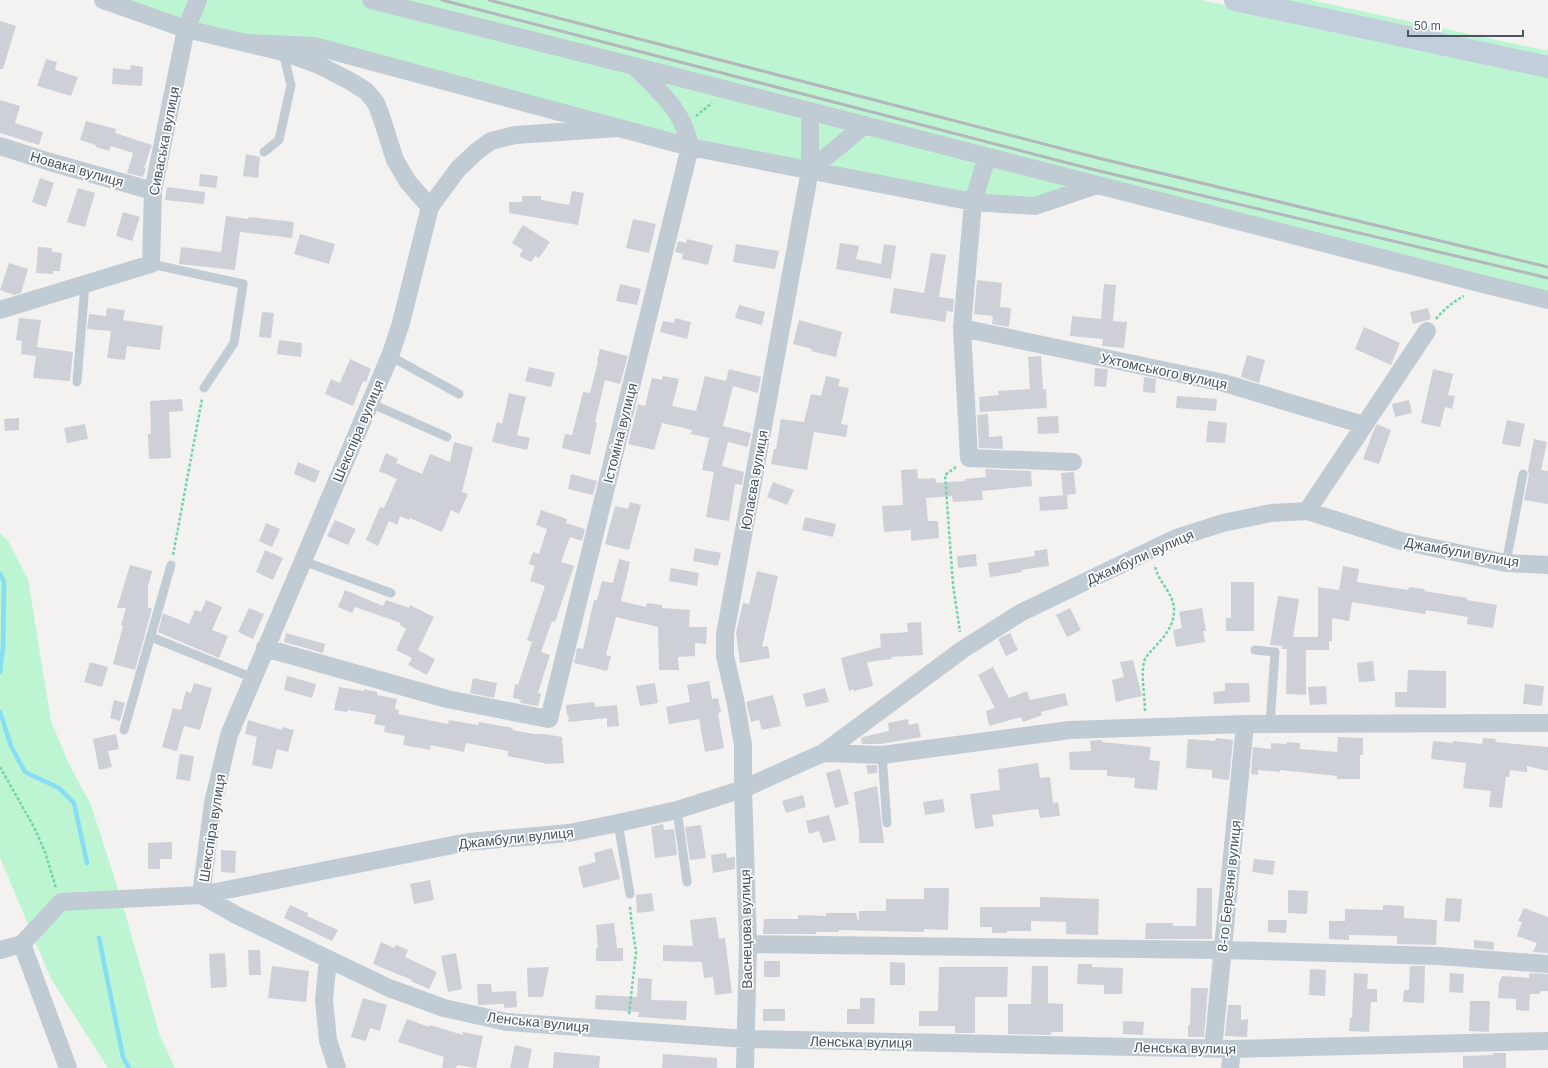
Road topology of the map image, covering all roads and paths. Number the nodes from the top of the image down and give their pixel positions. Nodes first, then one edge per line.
1 (103, 0) edge
2 (198, 0) edge
3 (371, 0) edge
4 (1234, 0) edge
5 (186, 28) junction
6 (247, 43) junction
7 (283, 52) junction
8 (634, 66) junction
9 (1548, 67) edge
10 (738, 93) junction
11 (810, 111) junction
12 (865, 125) junction
13 (618, 128) junction
14 (685, 129) junction
15 (0, 146) edge
16 (690, 147) junction
17 (264, 152) dead end
18 (987, 157) junction
19 (810, 170) junction
20 (1097, 185) junction
21 (154, 191) junction
22 (973, 202) junction
23 (430, 207) junction
24 (151, 264) junction
25 (85, 284) junction
26 (1483, 284) junction
27 (1548, 300) edge
28 (0, 310) edge
29 (962, 328) junction
30 (1427, 331) joint
31 (390, 356) junction
32 (77, 382) dead end
33 (204, 388) joint
34 (459, 394) dead end
35 (370, 404) junction
36 (1364, 425) junction
37 (447, 437) dead end
38 (1073, 462) dead end
39 (1523, 474) dead end
40 (945, 475) dead end
41 (1307, 511) junction
42 (1159, 547) junction
43 (303, 561) junction
44 (1506, 563) junction
45 (171, 565) joint
46 (1548, 565) edge
47 (391, 593) dead end
48 (151, 637) junction
49 (265, 648) junction
50 (962, 650) junction
51 (1255, 650) dead end
52 (253, 678) junction
53 (1548, 723) edge
54 (1245, 724) junction
55 (1270, 724) junction
56 (1146, 727) junction
57 (124, 730) dead end
58 (823, 753) junction
59 (882, 755) junction
60 (0, 767) edge
61 (742, 790) junction
62 (677, 810) junction
63 (888, 823) dead end
64 (618, 824) junction
65 (687, 882) dead end
66 (630, 894) joint
67 (201, 895) junction
68 (61, 902) junction
69 (22, 944) junction
70 (748, 944) junction
71 (0, 950) edge
72 (1223, 950) junction
73 (328, 959) junction
74 (1548, 964) edge
75 (628, 1030) junction
76 (746, 1039) junction
77 (1548, 1041) edge
78 (1213, 1049) junction
79 (1232, 1049) junction
80 (68, 1068) edge
81 (336, 1068) edge
82 (744, 1068) edge
83 (1230, 1068) edge

1 - 5 street
2 - 5 street, Сиваська вулиця
3 - 8 street
4 - 9 street
5 - 6 street
5 - 21 street, Сиваська вулиця
6 - 7 street
6 - 13 street
7 - 17 lane
7 - 23 street
8 - 10 street
8 - 14 street
10 - 11 street
10 - 14 path
11 - 12 street
11 - 19 street, Юлаєва вулиця
12 - 18 street
12 - 19 street
13 - 16 street
13 - 23 street
14 - 16 street
15 - 21 street, Новака вулиця
16 - 19 street
16 - 49 street, Істоміна вулиця
18 - 20 street
18 - 22 street
19 - 22 street
19 - 61 street, Юлаєва вулиця
20 - 22 street
20 - 26 street
21 - 24 street, Сиваська вулиця
22 - 29 street
23 - 31 street, Шекспіра вулиця
24 - 25 street
24 - 33 lane
25 - 28 street
25 - 32 lane
26 - 27 street
26 - 30 path
29 - 36 street, Ухтомського вулиця
29 - 38 street
30 - 36 street
31 - 34 lane
31 - 35 street, Шекспіра вулиця
33 - 45 path
35 - 37 lane
35 - 43 street, Шекспіра вулиця
36 - 41 street
39 - 44 lane
40 - 50 path
41 - 42 street, Джамбули вулиця
41 - 44 street, Джамбули вулиця
42 - 50 street, Джамбули вулиця
42 - 56 path
43 - 47 lane
43 - 49 street, Шекспіра вулиця
44 - 46 street, Джамбули вулиця
45 - 48 lane
48 - 52 lane
48 - 57 lane
49 - 52 street, Шекспіра вулиця
50 - 58 street, Джамбули вулиця
51 - 55 lane
52 - 67 street, Шекспіра вулиця
53 - 55 street, Джамбули вулиця
54 - 55 street, Джамбули вулиця
54 - 56 street, Джамбули вулиця
54 - 72 street, 8-го Березня вулиця
56 - 59 street, Джамбули вулиця
58 - 59 street, Джамбули вулиця
58 - 61 street, Джамбули вулиця
59 - 63 lane
60 - 68 path
61 - 62 street, Джамбули вулиця
61 - 70 street, Васнецова вулиця
62 - 64 street, Джамбули вулиця
62 - 65 lane
64 - 66 lane
64 - 67 street, Джамбули вулиця
66 - 75 path
67 - 68 street, Джамбули вулиця
67 - 73 street, Ленська вулиця
68 - 69 street
69 - 71 street
69 - 80 street
70 - 72 street
70 - 76 street, Васнецова вулиця
72 - 74 street
72 - 78 street, 8-го Березня вулиця
73 - 75 street, Ленська вулиця
73 - 81 street
75 - 76 street, Ленська вулиця
76 - 78 street, Ленська вулиця
76 - 82 street, Васнецова вулиця
77 - 79 street, Ленська вулиця
78 - 79 street, Ленська вулиця
79 - 83 street

